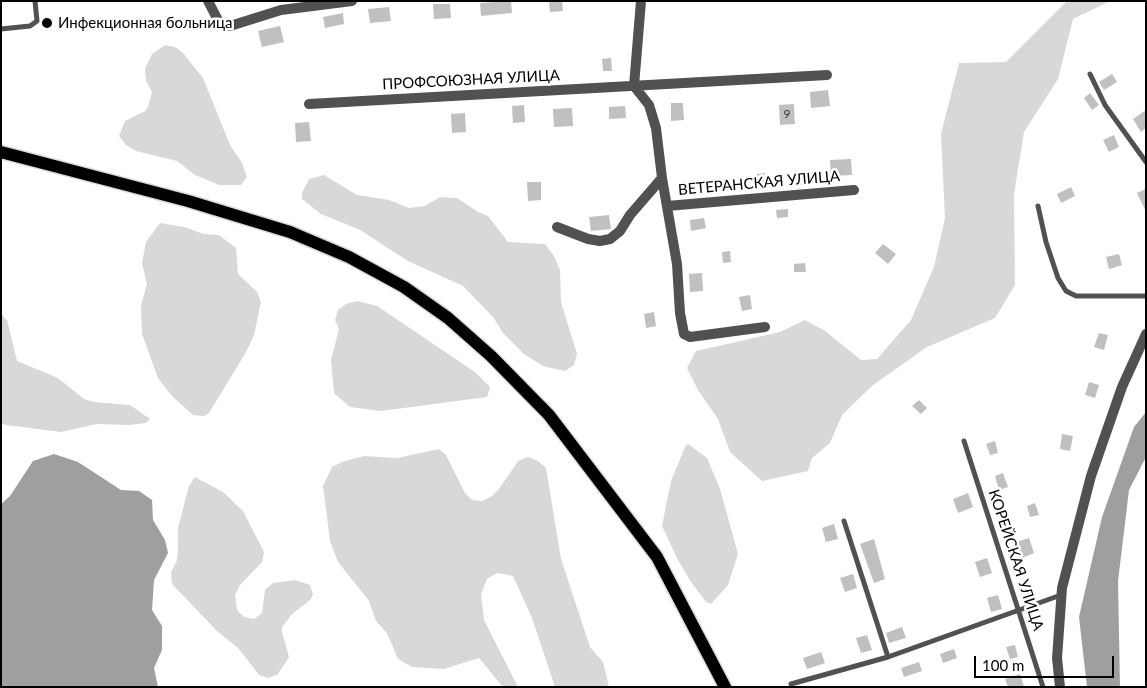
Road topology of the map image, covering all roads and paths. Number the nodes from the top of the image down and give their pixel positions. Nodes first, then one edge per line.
1 (35, 1) edge
2 (208, 1) edge
3 (352, 1) edge
4 (641, 1) edge
5 (1, 29) edge
6 (1090, 74) dead end
7 (827, 75) dead end
8 (634, 86) junction
9 (309, 104) dead end
10 (1, 152) edge
11 (1146, 162) edge
12 (662, 178) junction
13 (854, 190) dead end
14 (667, 206) junction
15 (1038, 206) dead end
16 (557, 227) dead end
17 (1146, 296) edge
18 (765, 327) dead end
19 (1146, 334) edge
20 (964, 441) dead end
21 (844, 521) dead end
22 (1062, 595) junction
23 (1019, 610) junction
24 (888, 657) junction
25 (790, 684) dead end
26 (725, 687) edge
27 (1044, 687) edge
28 (1060, 687) edge

1 - 5 lane
2 - 3 street
4 - 8 street
6 - 11 lane
7 - 8 street, ПРОФСОЮЗНАЯ УЛИЦА
8 - 9 street, ПРОФСОЮЗНАЯ УЛИЦА
8 - 12 street
10 - 26 main road
12 - 14 street
12 - 16 street
13 - 14 street, ВЕТЕРАНСКАЯ УЛИЦА
14 - 18 street
15 - 17 lane
19 - 22 street
20 - 23 lane, КОРЕЙСКАЯ УЛИЦА
21 - 24 lane
22 - 23 lane
22 - 28 street
23 - 24 lane
23 - 27 lane, КОРЕЙСКАЯ УЛИЦА
24 - 25 lane

